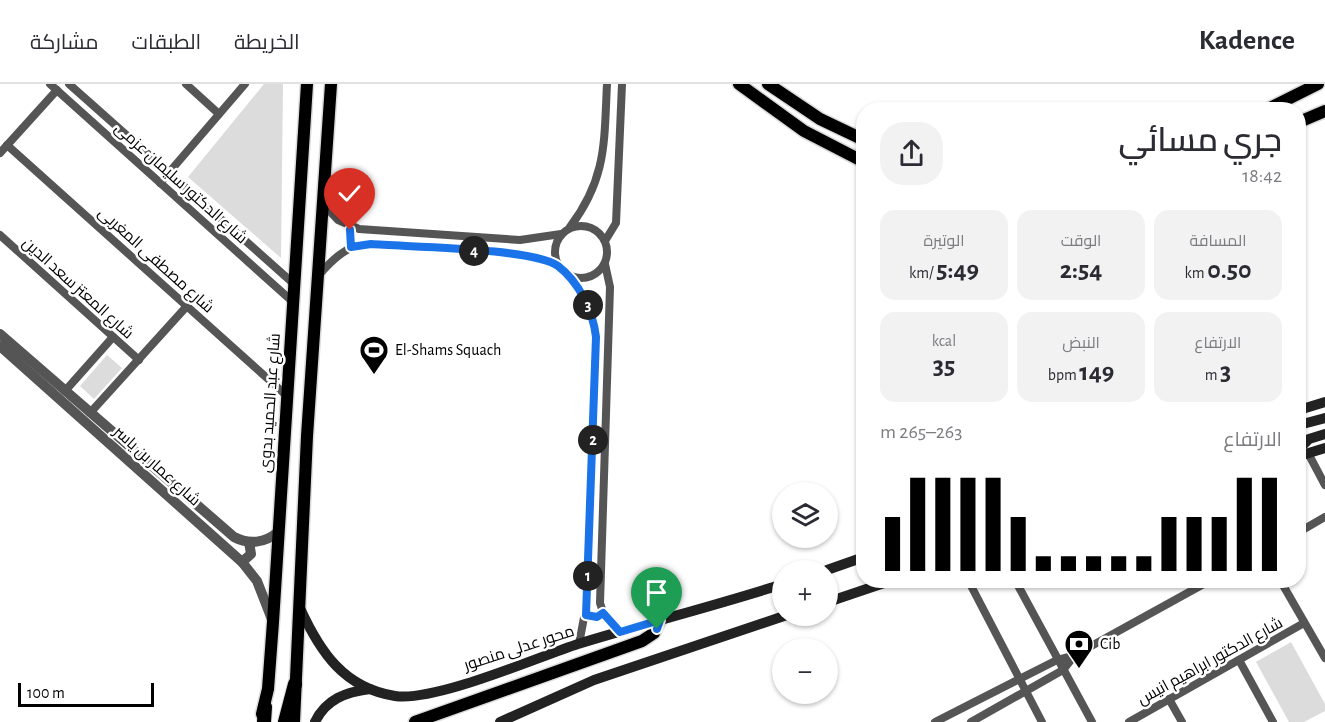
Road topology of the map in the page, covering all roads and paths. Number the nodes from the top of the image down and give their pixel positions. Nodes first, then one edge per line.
1 (69, 84) edge
2 (186, 84) edge
3 (244, 84) edge
4 (307, 84) edge
5 (331, 84) edge
6 (608, 84) edge
7 (622, 84) edge
8 (739, 84) edge
9 (768, 84) edge
10 (1318, 84) edge
11 (53, 87) edge
12 (1282, 102) edge
13 (1325, 111) edge
14 (219, 114) junction
15 (1306, 119) edge
16 (856, 136) edge
17 (7, 145) junction
18 (0, 153) edge
19 (856, 158) edge
20 (169, 173) junction
21 (160, 183) junction
22 (322, 203) junction
23 (352, 227) junction
24 (570, 227) junction
25 (561, 234) junction
26 (0, 235) edge
27 (605, 241) junction
28 (351, 247) junction
29 (605, 264) junction
30 (559, 266) junction
31 (569, 275) junction
32 (318, 276) junction
33 (294, 284) junction
34 (293, 302) junction
35 (187, 306) junction
36 (0, 334) edge
37 (113, 337) junction
38 (0, 346) edge
39 (139, 360) junction
40 (65, 391) junction
41 (287, 396) junction
42 (1325, 402) edge
43 (1306, 408) edge
44 (90, 413) junction
45 (1325, 418) edge
46 (1306, 423) edge
47 (1325, 434) edge
48 (1306, 446) edge
49 (1325, 448) edge
50 (1306, 452) edge
51 (1306, 459) edge
52 (1325, 485) edge
53 (1325, 517) edge
54 (1306, 528) edge
55 (278, 532) junction
56 (249, 542) junction
57 (856, 560) edge
58 (242, 562) junction
59 (838, 566) edge
60 (772, 587) edge
61 (869, 588) edge
62 (972, 588) edge
63 (1019, 588) edge
64 (1196, 588) edge
65 (1285, 588) edge
66 (838, 599) edge
67 (300, 608) junction
68 (603, 613) junction
69 (586, 615) junction
70 (660, 620) junction
71 (772, 620) edge
72 (273, 622) junction
73 (1305, 623) junction
74 (620, 632) junction
75 (579, 644) junction
76 (1075, 655) junction
77 (1325, 658) edge
78 (1057, 660) junction
79 (1239, 660) junction
80 (1063, 670) junction
81 (1019, 679) junction
82 (296, 684) junction
83 (370, 689) junction
84 (1027, 693) junction
85 (1169, 699) junction
86 (265, 707) joint
87 (262, 722) edge
88 (285, 722) edge
89 (294, 722) edge
90 (315, 722) edge
91 (415, 722) edge
92 (500, 722) edge
93 (935, 722) edge
94 (971, 722) edge
95 (1042, 722) edge
96 (1092, 722) edge
97 (1129, 722) edge
98 (1182, 722) edge
99 (1273, 722) edge

1 - 20 street, شارع الدكتور سليمان عزمى
2 - 14 street
3 - 14 street
4 - 33 main road, شارع عبد الحميد بدوى
5 - 22 main road
6 - 24 street
7 - 27 street
8 - 19 main road
9 - 16 main road
10 - 12 main road
11 - 17 street
11 - 21 street, شارع الدكتور سليمان عزمى
13 - 15 main road
14 - 20 street
17 - 18 street
17 - 35 street, شارع مصطفى المغربى
20 - 21 street
20 - 33 street, شارع الدكتور سليمان عزمى
21 - 34 street, شارع الدكتور سليمان عزمى
22 - 23 street
22 - 32 main road
23 - 25 street
23 - 28 street
24 - 25 street
24 - 27 street
25 - 30 street
26 - 37 street, شارع المعتز سعد الدين
27 - 29 street
28 - 30 street
28 - 32 street
29 - 31 street
29 - 68 street
30 - 31 street
31 - 69 street
32 - 67 main road
33 - 34 main road, شارع عبد الحميد بدوى
34 - 41 main road, شارع عبد الحميد بدوى
35 - 39 street
35 - 41 street, شارع مصطفى المغربى
36 - 40 street, شارع عمار بن ياسر
37 - 39 street, شارع المعتز سعد الدين
37 - 40 street
38 - 58 street, شارع عمار بن ياسر
39 - 44 street
40 - 44 street, شارع عمار بن ياسر
41 - 55 main road, شارع عبد الحميد بدوى
42 - 43 main road
44 - 56 street, شارع عمار بن ياسر
45 - 46 main road
47 - 48 main road
49 - 50 main road
51 - 52 street
53 - 54 street
55 - 56 street
55 - 72 main road, شارع عبد الحميد بدوى
56 - 58 street
57 - 59 main road
58 - 72 street, شارع عمار بن ياسر
60 - 70 main road, محور عدلى منصور
61 - 66 main road
62 - 81 street
63 - 78 street
64 - 76 street
65 - 73 street
67 - 82 main road
67 - 83 main road, محور عدلى منصور
68 - 69 street
68 - 74 street
69 - 75 street
70 - 74 main road, محور عدلى منصور
70 - 91 main road
71 - 92 main road
72 - 86 main road, شارع عبد الحميد بدوى
73 - 77 street
73 - 79 street, شارع الدكتور ابراهيم انيس
74 - 75 main road, محور عدلى منصور
75 - 83 main road, محور عدلى منصور
76 - 78 street
76 - 80 street
78 - 80 street
78 - 81 street
79 - 85 street, شارع الدكتور ابراهيم انيس
79 - 99 street
80 - 84 street
80 - 96 street
81 - 84 street
81 - 93 street
82 - 88 highway
82 - 89 main road
83 - 90 main road
84 - 94 street
84 - 95 street
85 - 97 street, شارع الدكتور ابراهيم انيس
85 - 98 street
86 - 87 highway

